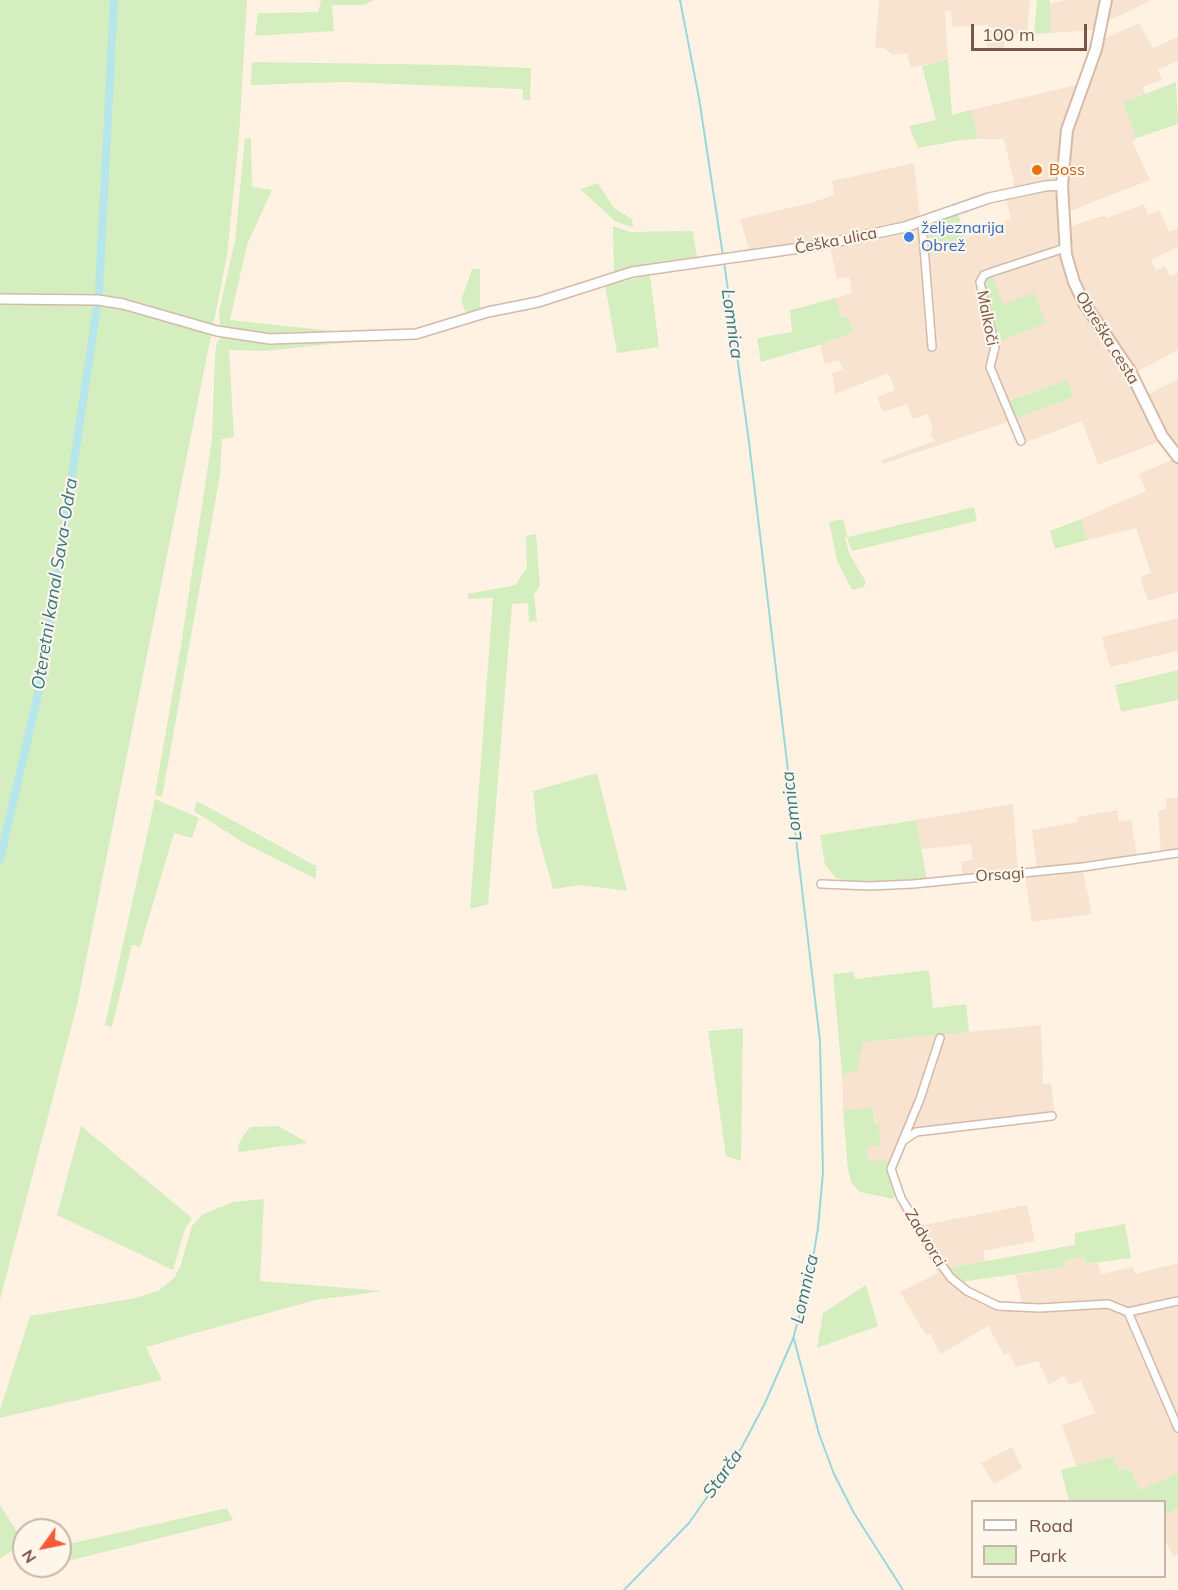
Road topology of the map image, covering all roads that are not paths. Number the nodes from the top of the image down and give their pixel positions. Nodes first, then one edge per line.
1 (1106, 0) edge
2 (1062, 185) junction
3 (922, 222) junction
4 (1065, 248) junction
5 (0, 299) edge
6 (932, 347) dead end
7 (1021, 441) dead end
8 (1178, 457) edge
9 (1178, 853) edge
10 (821, 884) dead end
11 (940, 1038) dead end
12 (1052, 1116) dead end
13 (901, 1143) junction
14 (1178, 1301) edge
15 (1128, 1312) junction
16 (1178, 1428) edge

1 - 2 main road, Obreška cesta
2 - 3 street, Češka ulica
2 - 4 main road, Obreška cesta
3 - 5 street, Češka ulica
3 - 6 street
4 - 7 street, Malkoči
4 - 8 main road, Obreška cesta
9 - 10 street, Orsagi
11 - 13 street, Zadvorci
12 - 13 street
13 - 15 street, Zadvorci
14 - 15 street
15 - 16 street

